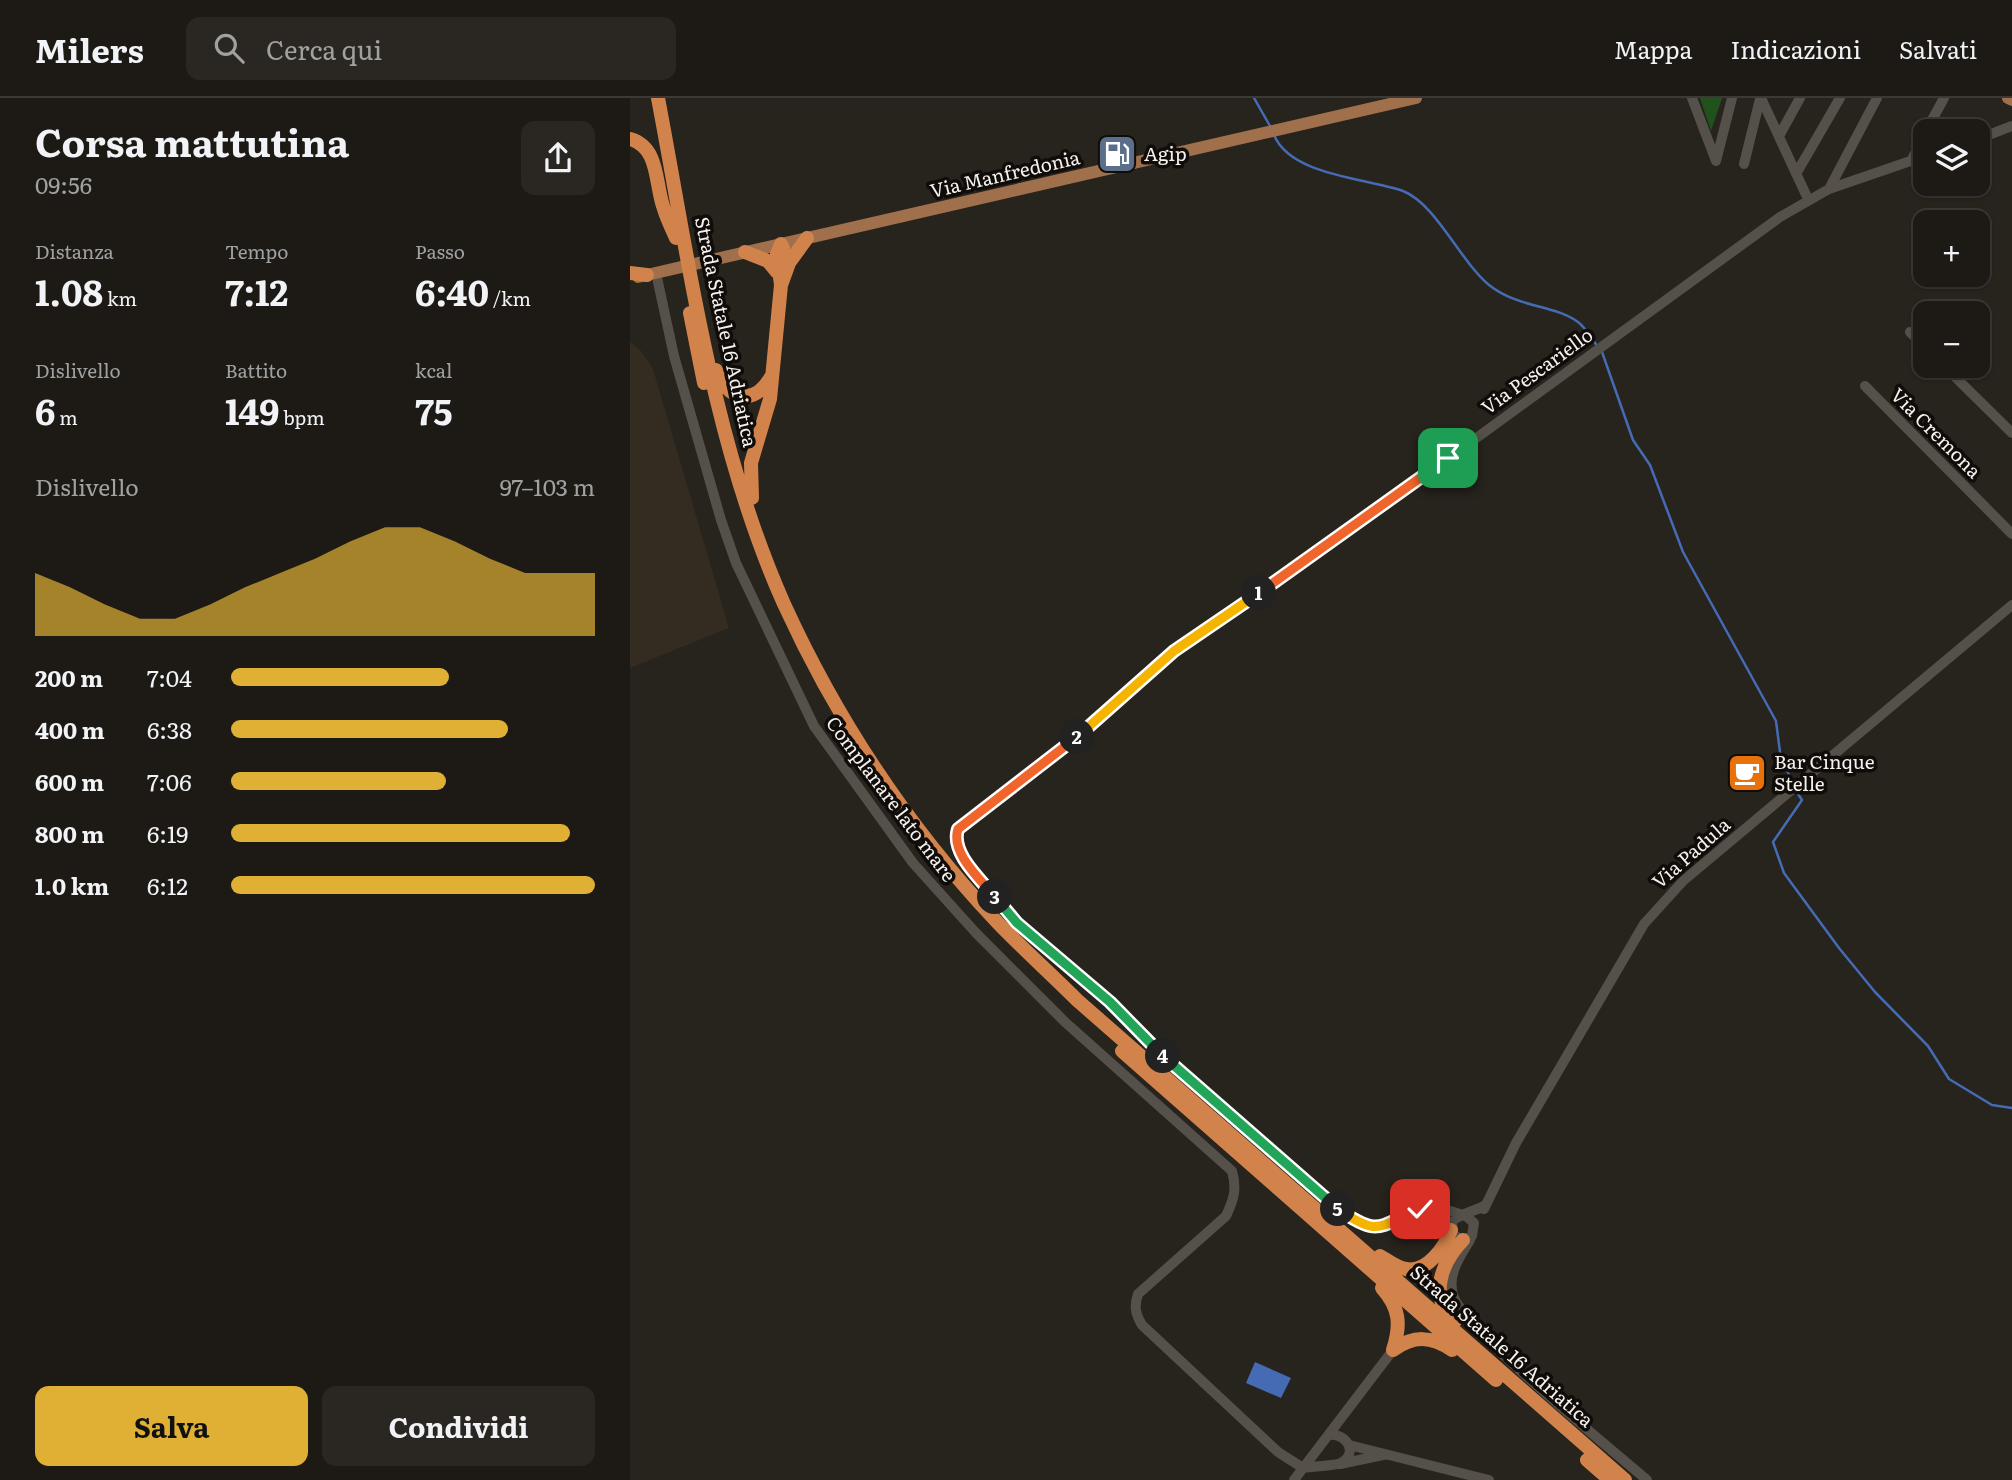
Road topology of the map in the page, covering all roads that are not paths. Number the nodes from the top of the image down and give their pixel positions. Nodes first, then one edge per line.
1 (649, 98) edge
2 (658, 98) edge
3 (1416, 98) edge
4 (1692, 98) edge
5 (1732, 98) edge
6 (1761, 98) edge
7 (1800, 98) edge
8 (1840, 98) edge
9 (1877, 98) edge
10 (1944, 98) edge
11 (1933, 119) edge
12 (2012, 126) edge
13 (1990, 134) edge
14 (1779, 136) junction
15 (630, 139) edge
16 (1913, 156) edge
17 (1911, 160) joint
18 (1744, 164) dead end
19 (1796, 174) junction
20 (1829, 189) junction
21 (1808, 199) junction
22 (680, 237) junction
23 (807, 239) junction
24 (781, 244) junction
25 (745, 252) junction
26 (630, 272) edge
27 (651, 274) junction
28 (782, 274) junction
29 (630, 279) edge
30 (692, 297) junction
31 (1910, 332) dead end
32 (1913, 335) edge
33 (705, 339) junction
34 (775, 371) junction
35 (1956, 378) edge
36 (1865, 386) dead end
37 (2012, 433) edge
38 (2012, 534) edge
39 (761, 544) junction
40 (2012, 605) edge
41 (1486, 1205) junction
42 (1435, 1206) junction
43 (1465, 1216) junction
44 (1451, 1228) junction
45 (1470, 1235) junction
46 (1352, 1246) junction
47 (1393, 1350) junction
48 (1494, 1372) junction
49 (1342, 1419) junction
50 (1330, 1435) junction
51 (1341, 1436) junction
52 (1321, 1442) junction
53 (1349, 1445) junction
54 (1386, 1454) junction
55 (1328, 1463) junction
56 (1339, 1464) junction
57 (1303, 1468) junction
58 (1294, 1480) edge
59 (1489, 1480) edge
60 (1610, 1480) edge
61 (1625, 1480) edge
62 (1647, 1480) edge

1 - 22 highway, Strada Statale 16 Adriatica
2 - 22 highway, Strada Statale 16 Adriatica
3 - 23 main road, Via Manfredonia
4 - 5 street
6 - 14 street
6 - 18 street
7 - 14 street
8 - 19 street
9 - 20 street
10 - 11 street
12 - 13 street
14 - 19 street
15 - 22 highway
16 - 17 street
17 - 20 street, Via Pescariello
19 - 21 street
20 - 21 street, Via Pescariello
21 - 42 street, Via Pescariello
22 - 30 highway, Strada Statale 16 Adriatica
23 - 24 main road, Via Manfredonia
23 - 28 highway
24 - 25 main road, Via Manfredonia
24 - 28 highway
25 - 27 main road, Via Manfredonia
25 - 28 highway
26 - 27 highway
27 - 29 main road, Via Manfredonia
27 - 57 street, Complanare lato mare
28 - 34 highway
30 - 33 highway, Strada Statale 16 Adriatica
30 - 46 highway, Strada Statale 16 Adriatica
31 - 32 street
33 - 34 highway
33 - 39 highway, Strada Statale 16 Adriatica
34 - 39 highway
35 - 37 street
36 - 38 street, Via Cremona
39 - 46 highway, Strada Statale 16 Adriatica
40 - 41 street, Via Padula
41 - 43 street
41 - 45 street, Via Padula
42 - 43 street
42 - 44 street
43 - 44 street
43 - 45 street
44 - 45 street
44 - 46 highway
45 - 48 highway
45 - 62 street, Via Padula
46 - 47 highway
46 - 48 highway, Strada Statale 16 Adriatica
47 - 48 highway
47 - 49 street
48 - 60 highway, Strada Statale 16 Adriatica
48 - 61 highway, Strada Statale 16 Adriatica
49 - 50 street
49 - 51 street
50 - 51 street
50 - 52 street
51 - 53 street
52 - 55 street
52 - 57 street
53 - 54 street
53 - 56 street
54 - 56 street
54 - 59 street
55 - 56 street
55 - 57 street
57 - 58 street

